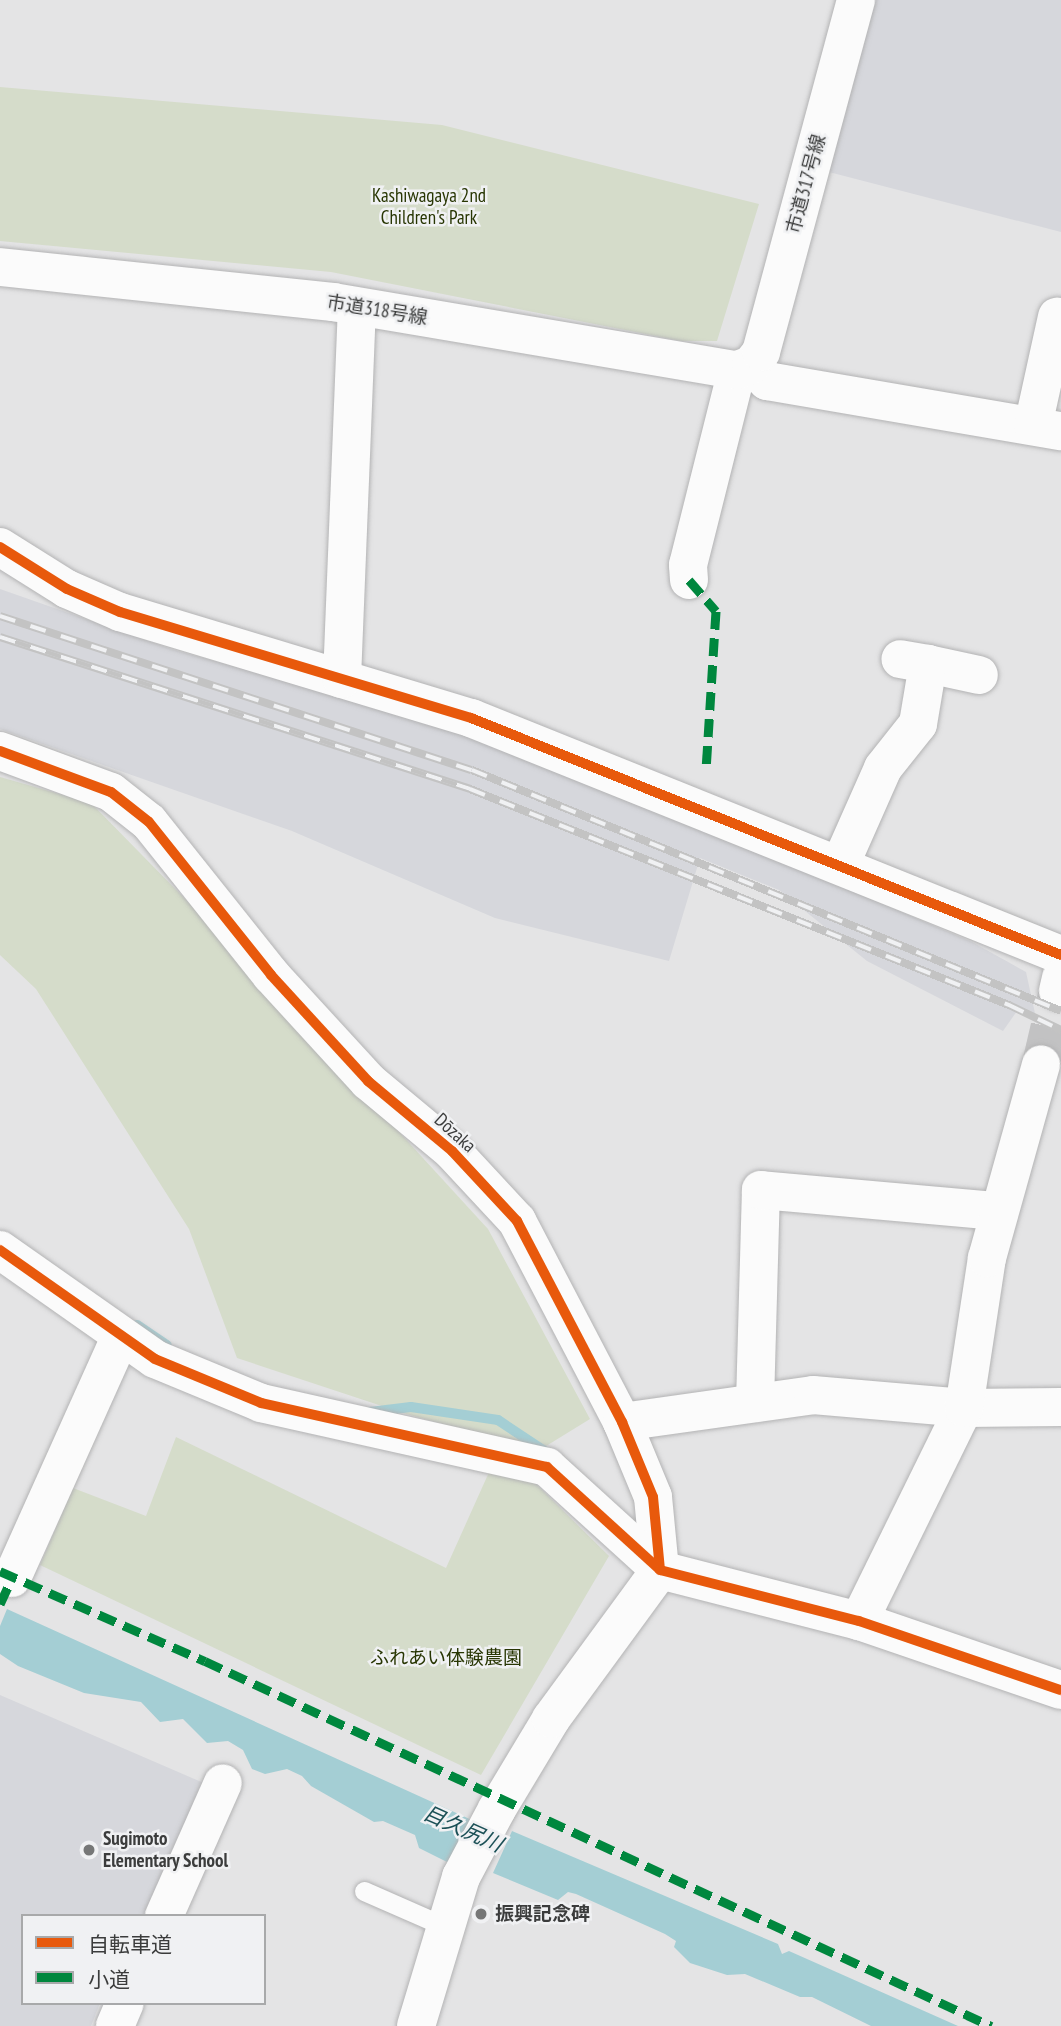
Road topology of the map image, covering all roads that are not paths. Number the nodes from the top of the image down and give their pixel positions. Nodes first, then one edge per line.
1 (856, 0) edge
2 (0, 267) edge
3 (357, 307) junction
4 (1057, 317) dead end
5 (744, 368) junction
6 (1047, 428) edge
7 (0, 548) edge
8 (689, 580) dead end
9 (979, 676) dead end
10 (342, 679) junction
11 (0, 751) edge
12 (841, 863) junction
13 (1060, 974) edge
14 (1041, 1064) tunnel mouth
15 (998, 1211) junction
16 (0, 1251) edge
17 (120, 1338) junction
18 (755, 1403) junction
19 (1061, 1407) edge
20 (964, 1408) junction
21 (622, 1422) junction
22 (660, 1570) junction
23 (12, 1578) dead end
24 (859, 1621) junction
25 (1061, 1690) edge
26 (223, 1783) dead end
27 (364, 1891) dead end
28 (165, 1914) edge
29 (446, 1927) junction
30 (124, 2005) edge
31 (115, 2026) edge
32 (416, 2026) edge

1 - 5 street, 市道317号線
2 - 3 street, 市道318号線
3 - 5 street, 市道318号線
3 - 10 street
4 - 6 street
5 - 6 street
5 - 8 street, 市道317号線
7 - 10 street
9 - 12 street
10 - 12 street
11 - 21 street, Dōzaka
12 - 13 street
14 - 15 street
15 - 18 street
15 - 20 street
16 - 17 street
17 - 22 street
17 - 23 street
18 - 20 street
18 - 21 street
19 - 20 street
20 - 24 street
21 - 22 street, Dōzaka
22 - 24 street
22 - 29 street
24 - 25 street
26 - 28 street
27 - 29 lane
29 - 32 street
30 - 31 street

